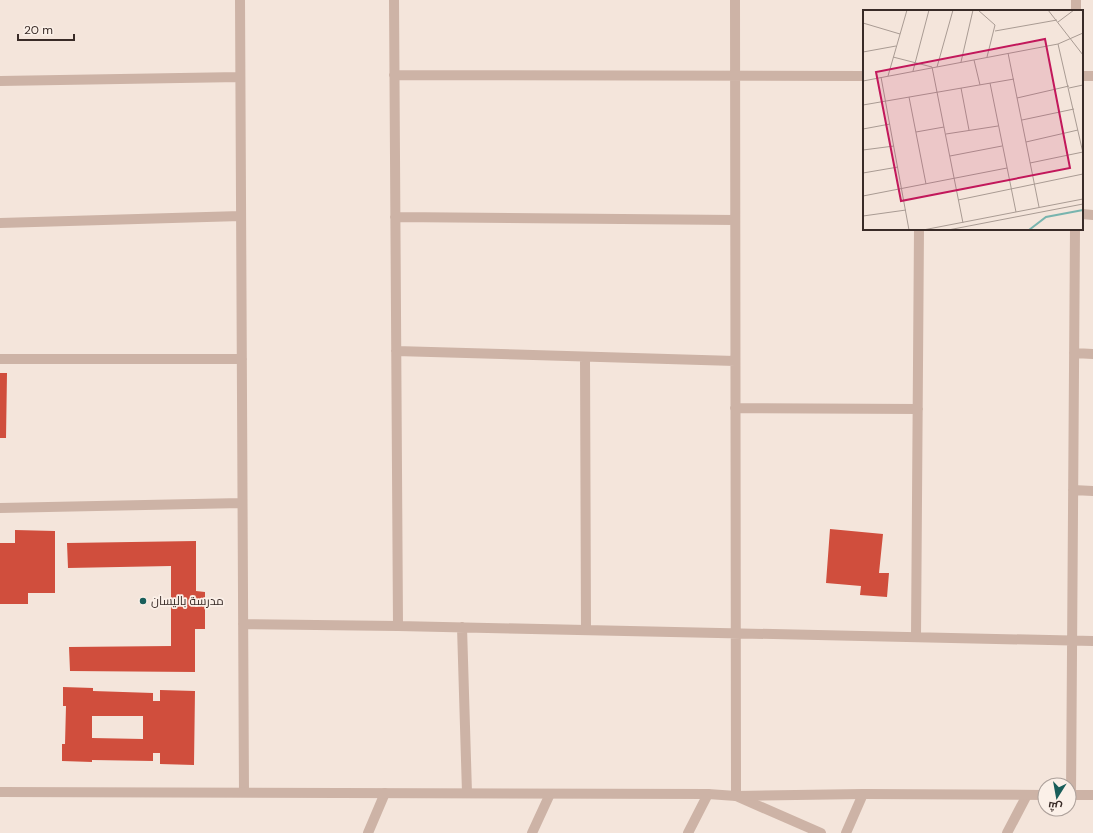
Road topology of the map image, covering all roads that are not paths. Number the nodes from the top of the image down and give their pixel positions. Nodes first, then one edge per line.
1 (240, 0) edge
2 (394, 0) edge
3 (735, 0) edge
4 (394, 75) junction
5 (735, 76) junction
6 (863, 76) edge
7 (240, 78) junction
8 (0, 81) edge
9 (1083, 214) edge
10 (1093, 215) edge
11 (241, 216) junction
12 (395, 217) junction
13 (735, 220) junction
14 (0, 223) edge
15 (919, 230) edge
16 (1075, 230) edge
17 (396, 351) junction
18 (1074, 353) junction
19 (1093, 354) edge
20 (585, 357) junction
21 (242, 359) junction
22 (0, 360) edge
23 (735, 361) junction
24 (735, 408) junction
25 (918, 409) junction
26 (1073, 490) junction
27 (1093, 491) edge
28 (242, 503) junction
29 (0, 508) edge
30 (243, 624) junction
31 (398, 626) junction
32 (462, 627) junction
33 (586, 630) junction
34 (735, 634) junction
35 (916, 637) junction
36 (1072, 641) junction
37 (1093, 641) edge
38 (1070, 777) edge
39 (0, 792) edge
40 (244, 792) junction
41 (385, 793) junction
42 (467, 793) junction
43 (550, 794) junction
44 (708, 794) junction
45 (863, 794) junction
46 (1027, 795) junction
47 (1037, 795) edge
48 (1077, 795) edge
49 (1093, 795) edge
50 (736, 796) junction
51 (368, 833) edge
52 (532, 833) edge
53 (688, 833) edge
54 (821, 833) edge
55 (846, 833) edge
56 (1007, 833) edge

1 - 7 street
2 - 4 street
3 - 5 street
4 - 5 street
4 - 12 street
5 - 6 street
5 - 13 street
7 - 8 street
7 - 11 street
9 - 10 street
11 - 14 street
11 - 21 street
12 - 13 street
12 - 17 street
13 - 23 street
15 - 25 street
16 - 18 street
17 - 20 street
17 - 31 street
18 - 19 street
18 - 26 street
20 - 23 street
20 - 33 street
21 - 22 street
21 - 28 street
23 - 24 street
24 - 25 street
24 - 34 street
25 - 35 street
26 - 27 street
26 - 36 street
28 - 29 street
28 - 30 street
30 - 31 street
30 - 40 street
31 - 32 street
32 - 33 street
32 - 42 street
33 - 34 street
34 - 35 street
34 - 50 street
35 - 36 street
36 - 37 street
36 - 38 street
39 - 40 street
40 - 41 street
41 - 42 street
41 - 51 street
42 - 43 street
43 - 44 street
43 - 52 street
44 - 50 street
44 - 53 street
45 - 46 street
45 - 50 street
45 - 55 street
46 - 47 street
46 - 56 street
48 - 49 street
50 - 54 street

